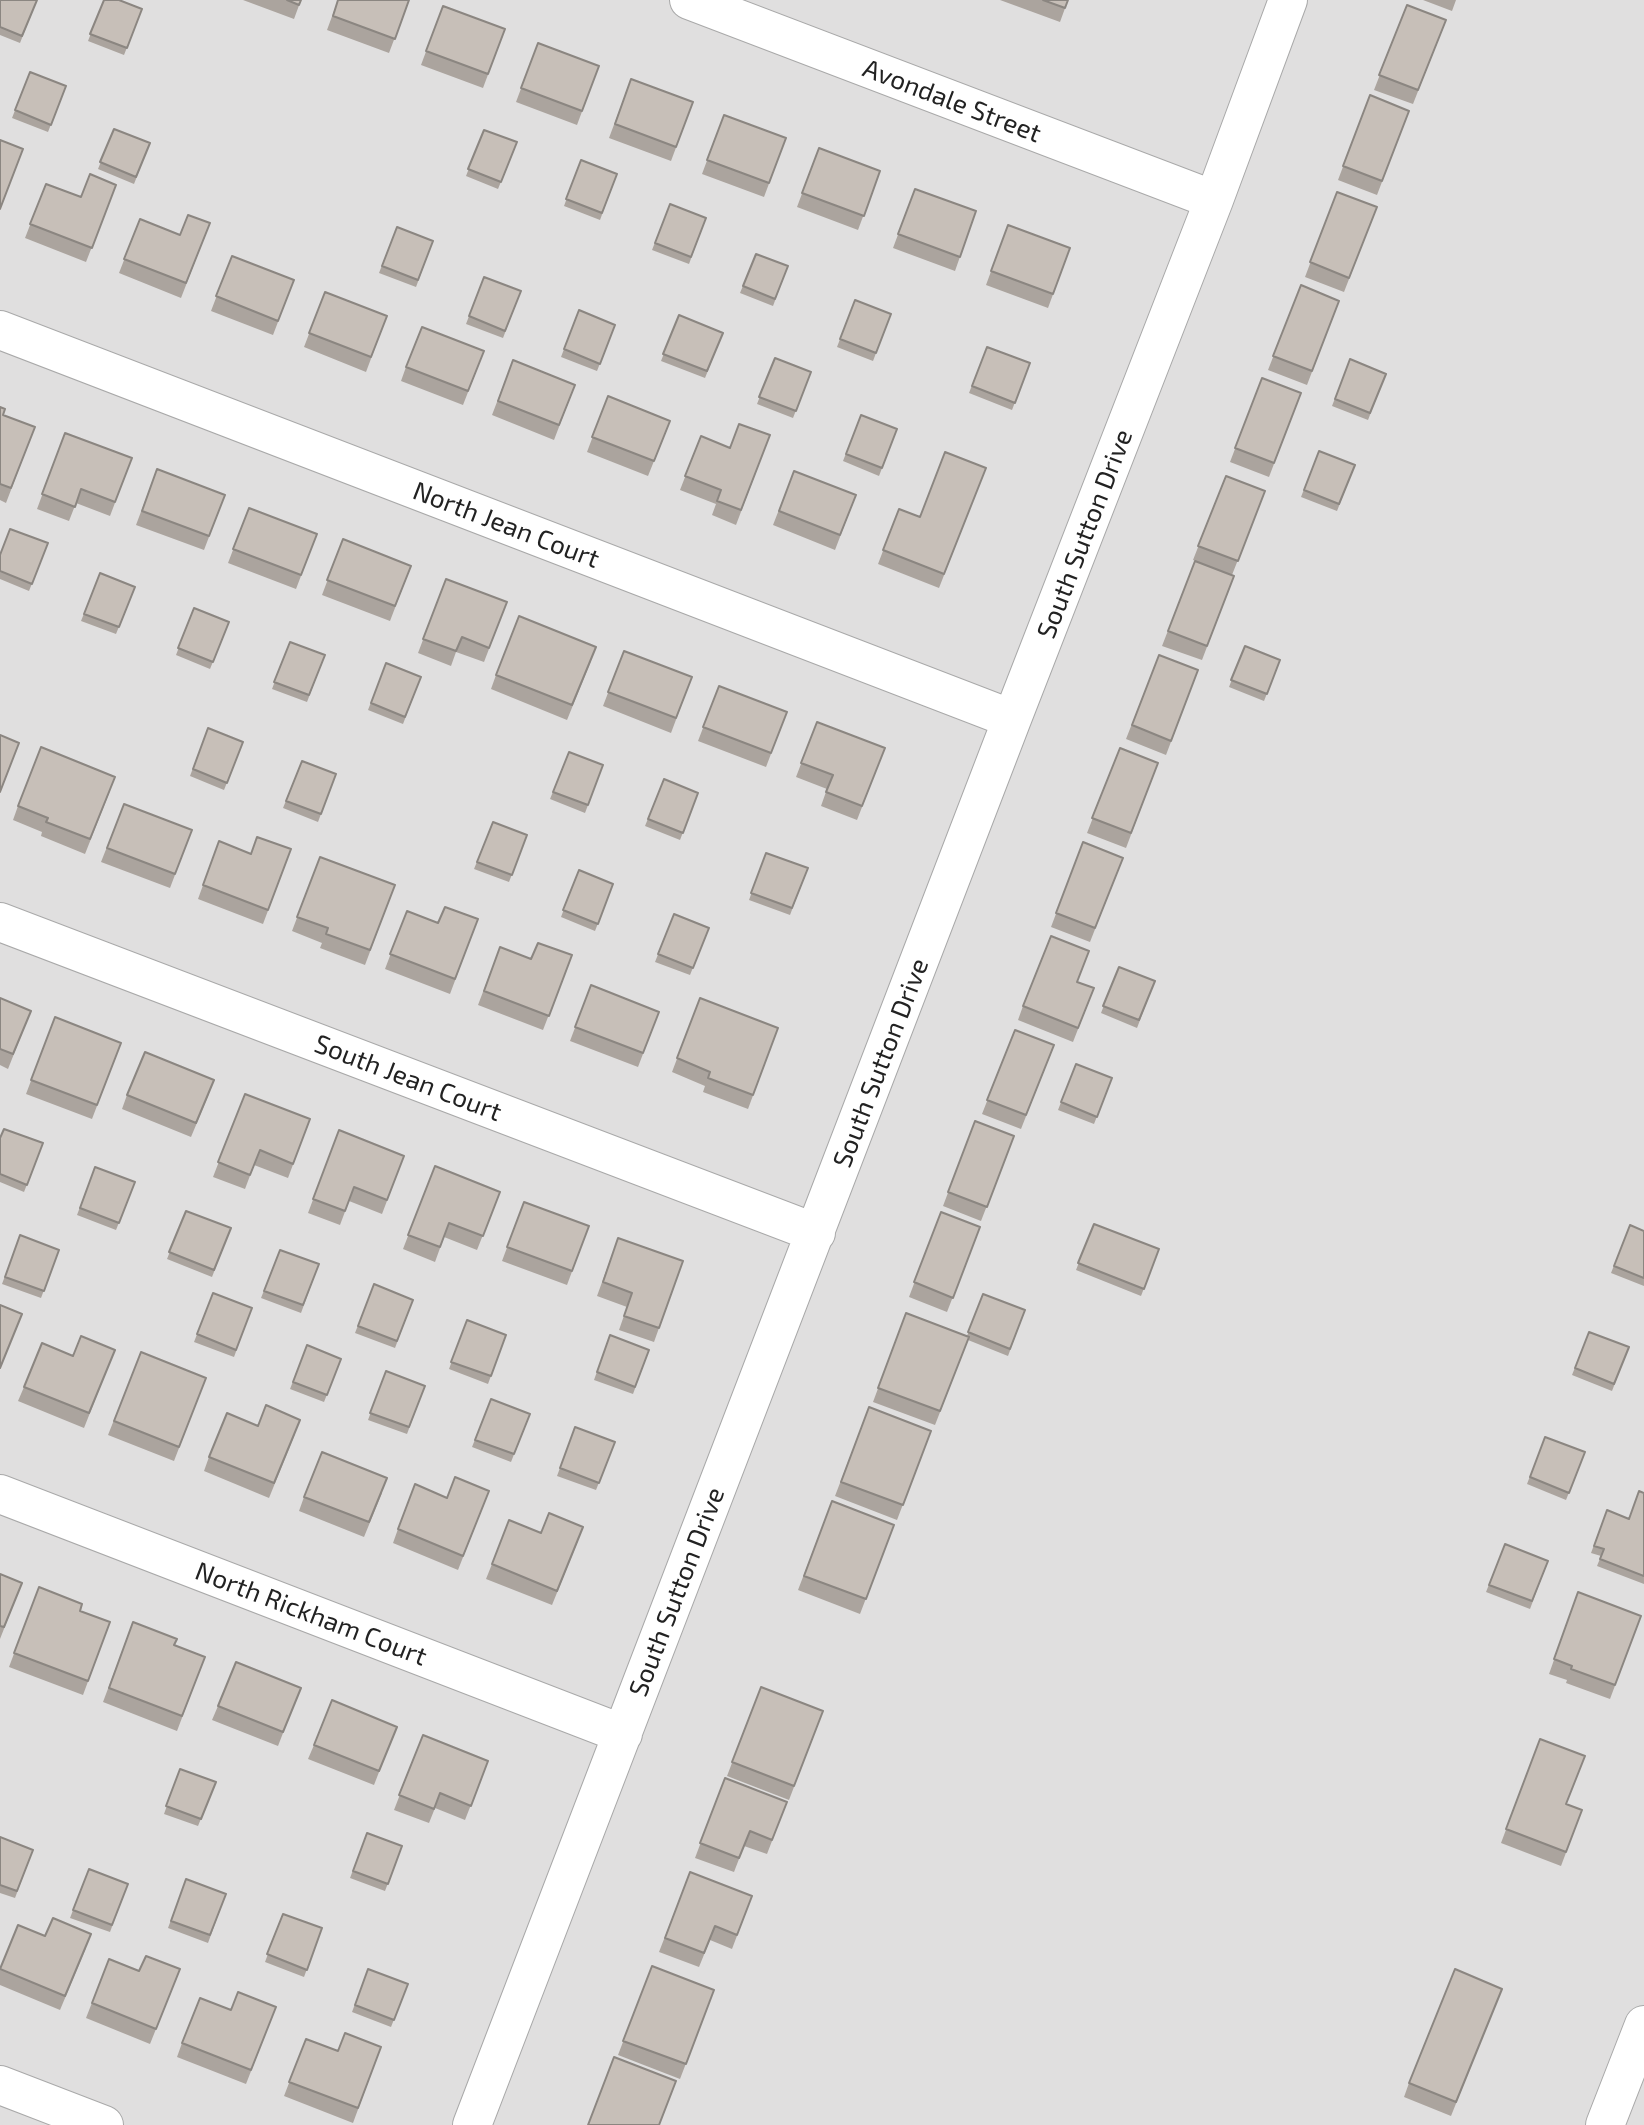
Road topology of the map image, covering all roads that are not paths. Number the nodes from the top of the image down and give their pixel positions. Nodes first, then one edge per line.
1 (690, 0) edge
2 (1288, 0) edge
3 (1214, 200) junction
4 (0, 330) edge
5 (1012, 719) junction
6 (0, 922) edge
7 (816, 1233) junction
8 (0, 1494) edge
9 (623, 1734) junction
10 (1644, 2025) edge
11 (0, 2085) edge
12 (104, 2125) edge
13 (472, 2125) edge
14 (1605, 2125) edge

1 - 3 street, Avondale Street
2 - 3 street, South Sutton Drive
3 - 5 street, South Sutton Drive
4 - 5 street, North Jean Court
5 - 7 street, South Sutton Drive
6 - 7 street, South Jean Court
7 - 9 street, South Sutton Drive
8 - 9 street, North Rickham Court
9 - 13 street, South Sutton Drive
10 - 14 street
11 - 12 street

